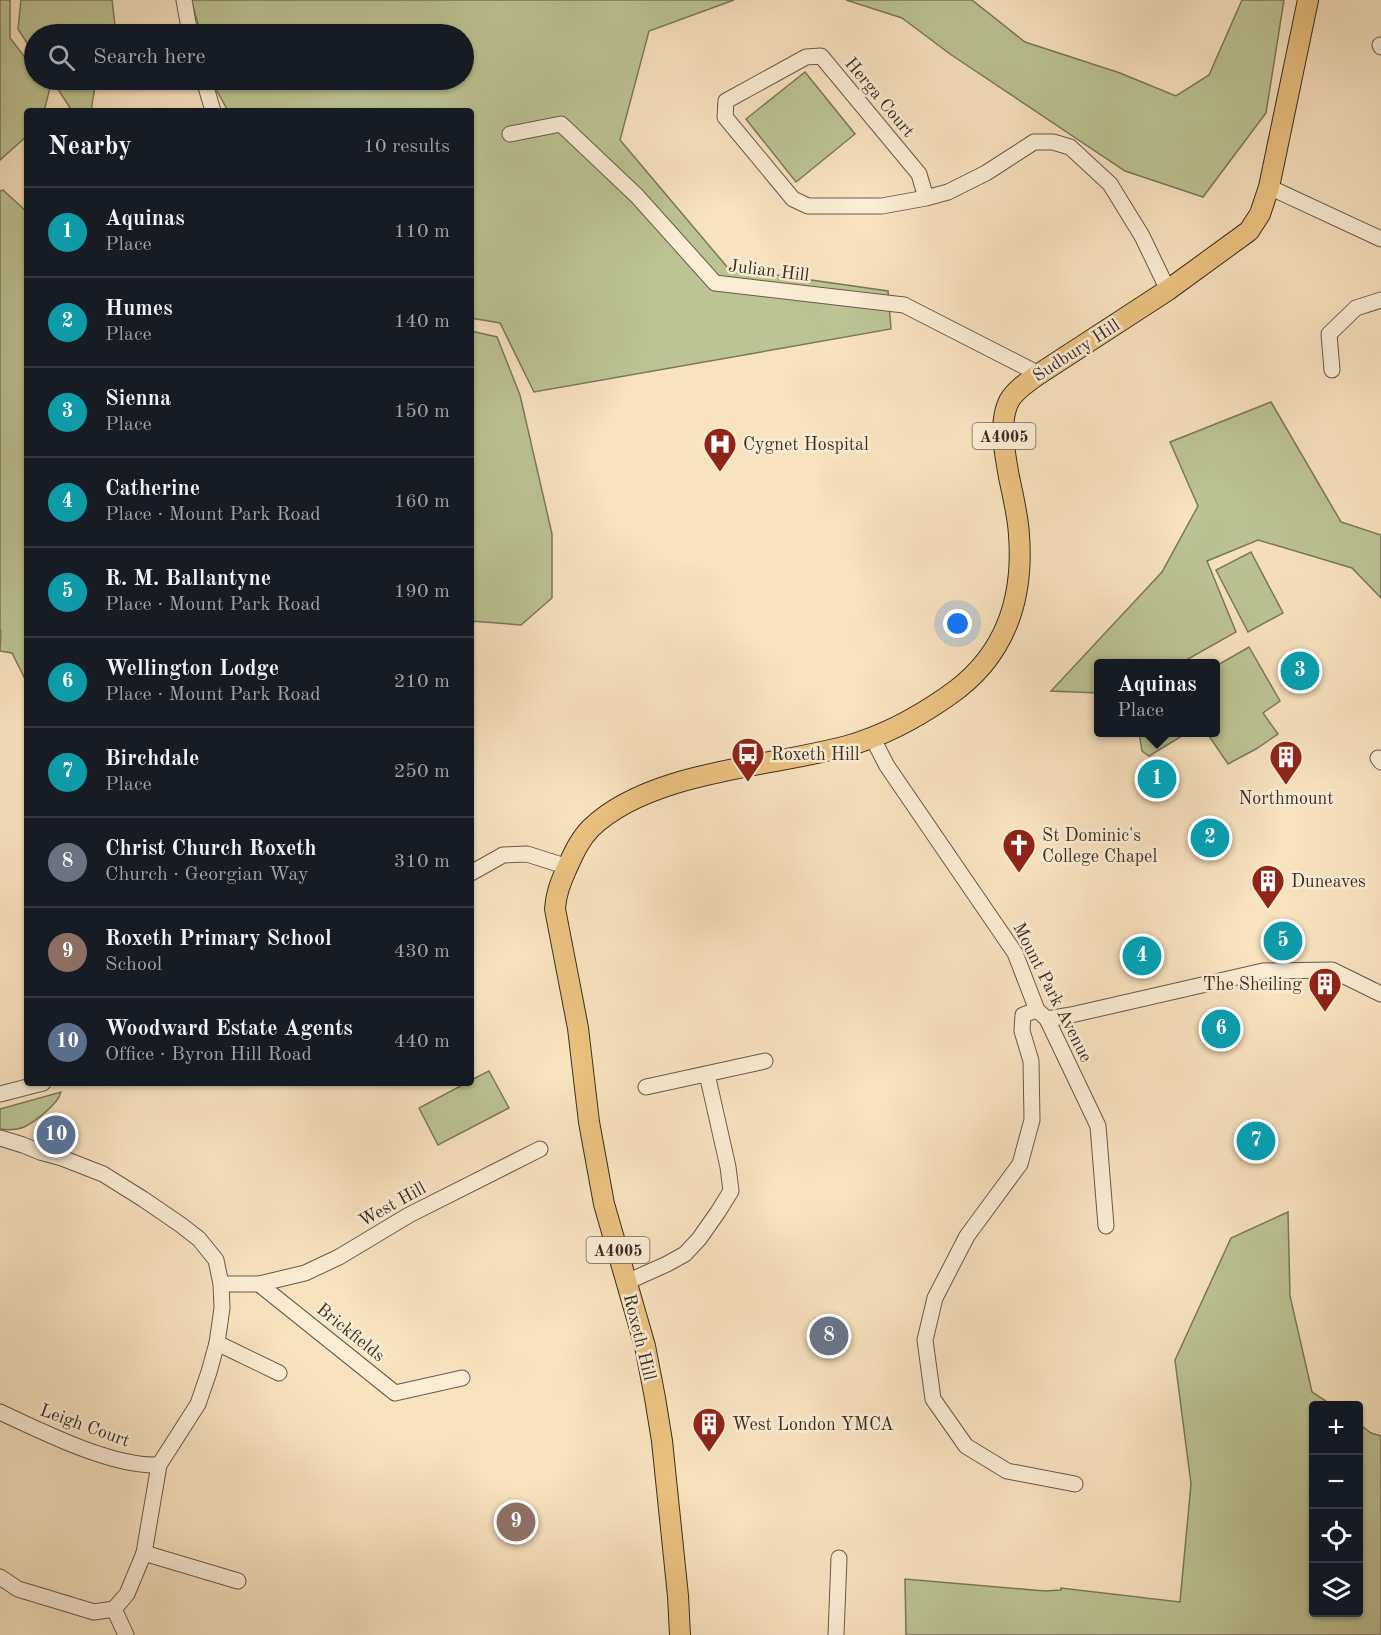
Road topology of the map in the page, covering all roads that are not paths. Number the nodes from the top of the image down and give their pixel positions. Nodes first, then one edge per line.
1 (184, 0) edge
2 (1308, 0) edge
3 (188, 24) edge
4 (207, 90) edge
5 (212, 108) edge
6 (510, 134) dead end
7 (1269, 187) junction
8 (926, 198) junction
9 (1381, 239) edge
10 (1168, 290) junction
11 (1381, 300) edge
12 (1332, 370) dead end
13 (1039, 374) junction
14 (872, 737) junction
15 (568, 867) junction
16 (474, 871) edge
17 (1381, 994) edge
18 (1042, 1014) junction
19 (765, 1061) dead end
20 (707, 1074) junction
21 (31, 1086) edge
22 (646, 1087) dead end
23 (0, 1094) edge
24 (0, 1138) edge
25 (540, 1149) dead end
26 (1106, 1226) dead end
27 (627, 1282) junction
28 (221, 1284) junction
29 (259, 1284) junction
30 (217, 1343) junction
31 (279, 1373) dead end
32 (462, 1378) dead end
33 (0, 1412) edge
34 (159, 1465) junction
35 (1075, 1485) dead end
36 (144, 1553) junction
37 (839, 1558) dead end
38 (0, 1577) edge
39 (238, 1581) dead end
40 (114, 1609) junction
41 (126, 1635) edge
42 (680, 1635) edge
43 (837, 1635) edge

1 - 3 street
2 - 7 main road, Sudbury Hill / A4005
4 - 5 street
6 - 13 street, Julian Hill
7 - 9 street
7 - 10 main road, Sudbury Hill / A4005
8 - 8 street, Herga Court
8 - 10 street, Herga Court
10 - 13 main road, Sudbury Hill / A4005
11 - 12 street
13 - 14 main road, Sudbury Hill / A4005
14 - 15 main road, A4005
14 - 18 street, Mount Park Avenue
15 - 16 street
15 - 27 main road, Roxeth Hill / A4005
17 - 18 street
18 - 26 street, Mount Park Avenue
18 - 35 street
19 - 20 street
20 - 22 street
20 - 27 street
21 - 23 street
24 - 28 street
25 - 29 street, West Hill
27 - 42 main road, Roxeth Hill / A4005
28 - 29 street
28 - 30 street
29 - 32 street, Brickfields
30 - 31 street
30 - 34 street
33 - 34 street, Leigh Court
34 - 36 street
36 - 39 street
36 - 40 street
37 - 43 street
38 - 40 street
40 - 41 street

